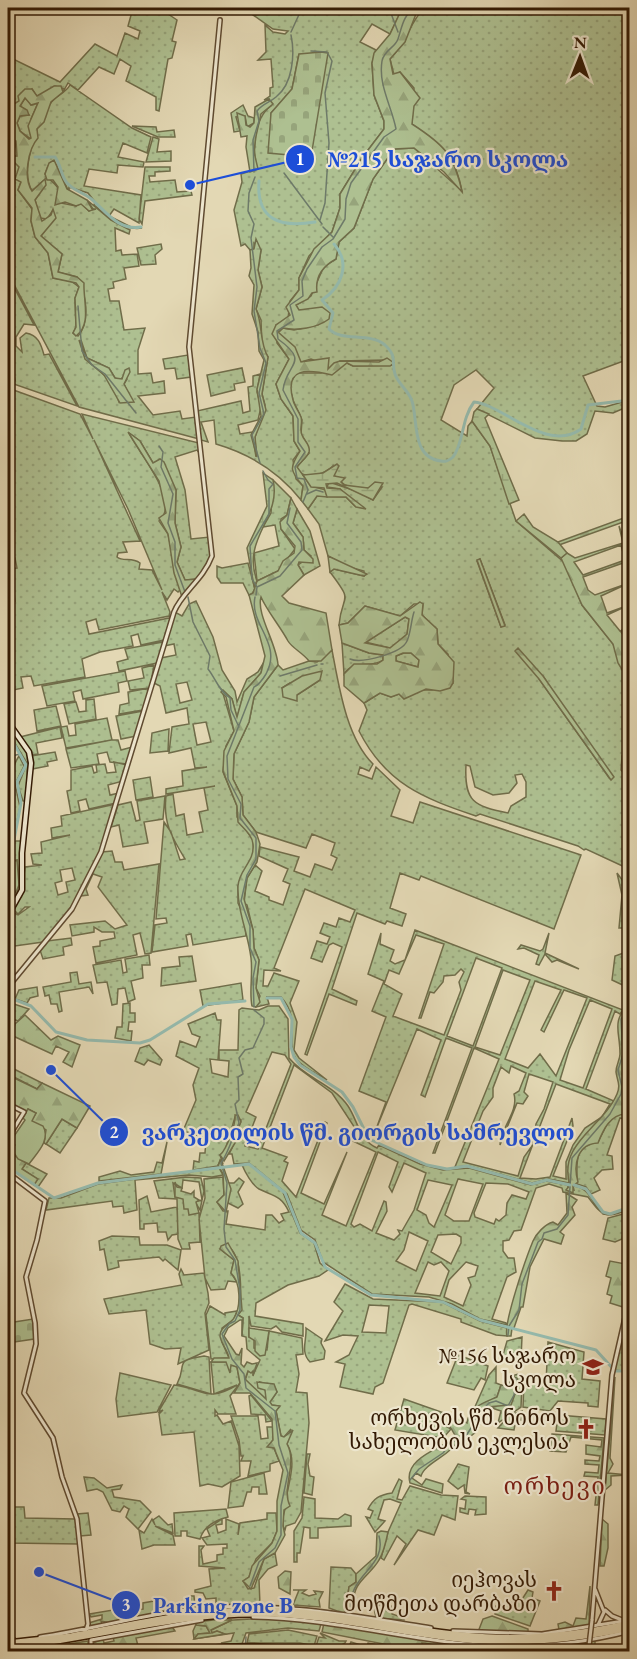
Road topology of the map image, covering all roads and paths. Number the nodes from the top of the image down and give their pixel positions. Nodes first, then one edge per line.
1 (220, 20) dead end
2 (8, 723) edge
3 (9, 912) edge
4 (8, 987) edge
5 (8, 1104) edge
6 (8, 1138) edge
7 (8, 1173) edge
8 (630, 1296) edge
9 (595, 1589) junction
10 (267, 1606) junction
11 (604, 1608) junction
12 (209, 1609) junction
13 (260, 1610) junction
14 (346, 1615) junction
15 (303, 1616) junction
16 (332, 1616) junction
17 (144, 1618) junction
18 (155, 1619) junction
19 (375, 1619) junction
20 (316, 1621) junction
21 (629, 1621) edge
22 (88, 1624) junction
23 (384, 1624) junction
24 (145, 1626) junction
25 (154, 1627) junction
26 (592, 1627) junction
27 (96, 1628) junction
28 (86, 1630) junction
29 (576, 1630) junction
30 (630, 1630) edge
31 (586, 1632) junction
32 (511, 1634) junction
33 (429, 1635) junction
34 (502, 1638) junction
35 (91, 1640) junction
36 (438, 1640) junction
37 (479, 1641) junction
38 (9, 1642) edge
39 (550, 1644) junction
40 (36, 1645) junction
41 (504, 1646) junction
42 (91, 1652) edge
43 (522, 1652) edge
44 (548, 1652) edge
45 (588, 1652) edge

1 - 4 street
2 - 3 main road
5 - 6 street
7 - 22 street
8 - 9 street
9 - 11 street
9 - 45 street, bridge
10 - 12 street
10 - 13 highway
10 - 14 street
11 - 21 street
11 - 26 street
12 - 13 highway
12 - 17 street
12 - 18 highway
13 - 16 highway
14 - 16 highway
14 - 19 street
15 - 20 highway
15 - 24 highway
15 - 33 highway
16 - 23 highway
17 - 18 highway
17 - 27 street
18 - 38 highway
19 - 23 highway
19 - 32 street
20 - 25 street
20 - 36 street
21 - 26 street
21 - 31 highway
22 - 27 street
22 - 28 street
23 - 34 highway
24 - 25 highway
24 - 40 highway
25 - 35 street
26 - 29 street
27 - 28 street
28 - 38 street
29 - 31 highway
29 - 32 street
30 - 37 highway
30 - 39 street
31 - 34 highway
32 - 34 highway
33 - 36 highway
33 - 37 highway
35 - 40 highway
35 - 42 street
36 - 41 street
37 - 41 highway
38 - 40 highway
39 - 41 street
39 - 44 street
41 - 43 street

